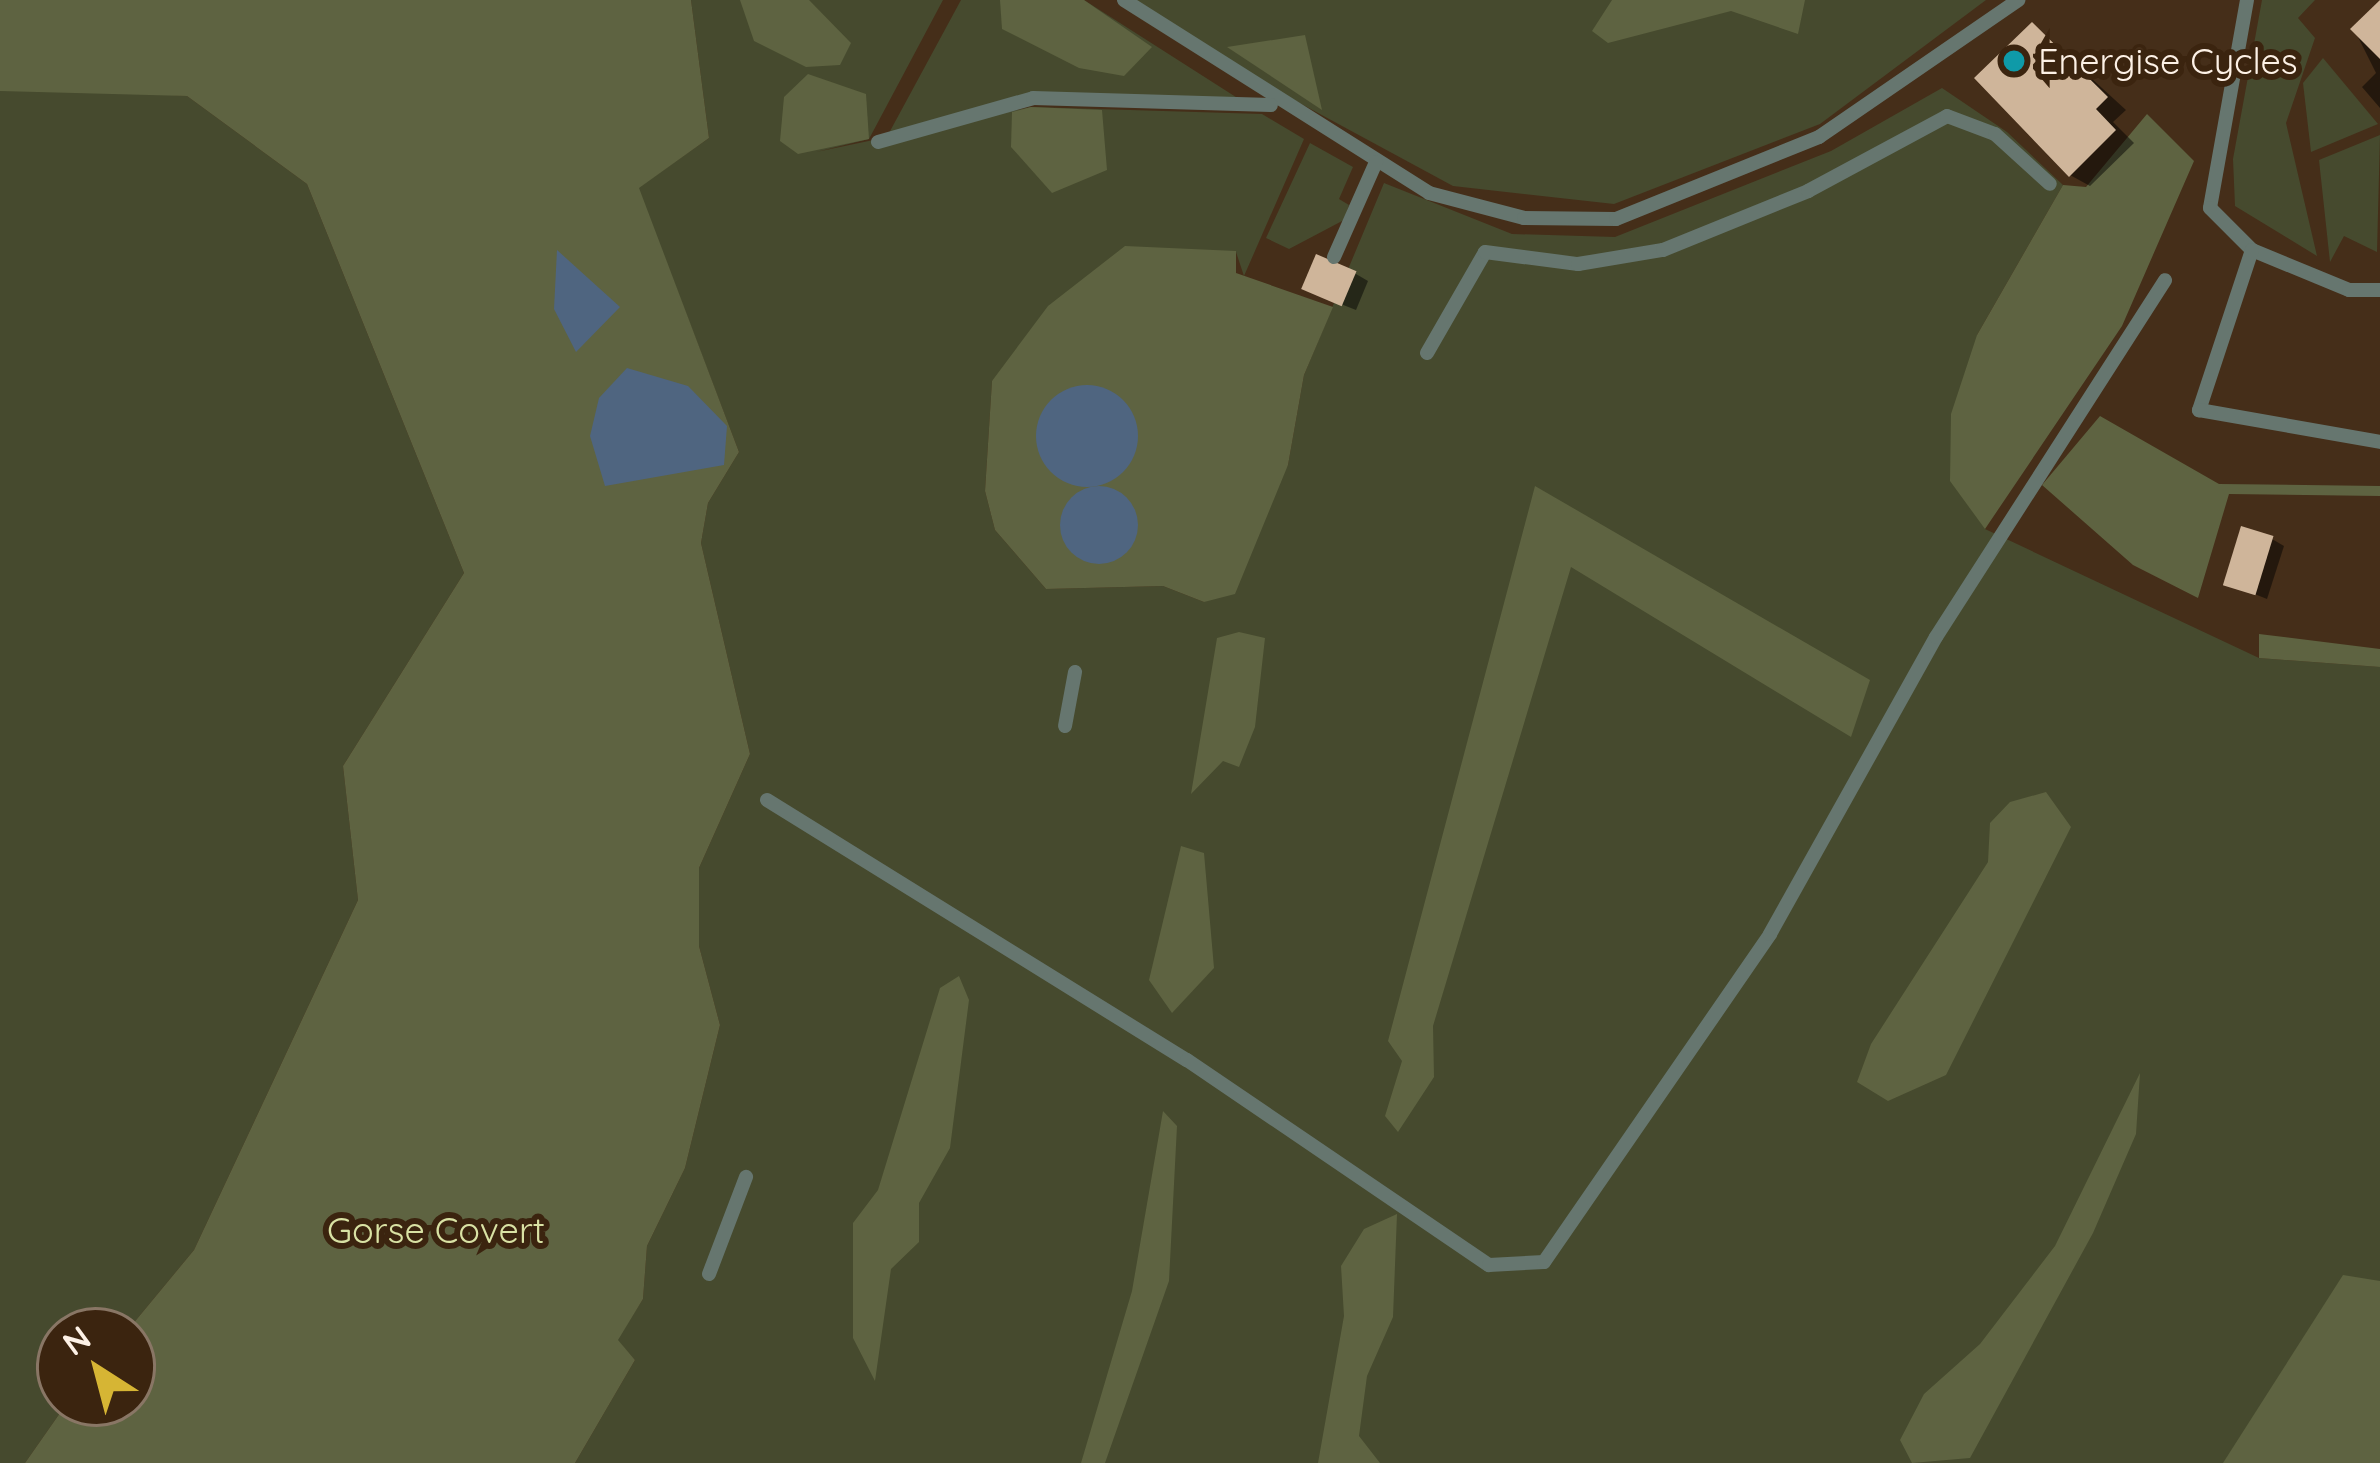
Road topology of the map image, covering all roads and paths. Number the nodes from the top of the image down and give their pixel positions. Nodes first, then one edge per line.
1 (1124, 0) edge
2 (2018, 0) edge
3 (2247, 0) edge
4 (1276, 106) junction
5 (878, 142) dead end
6 (1376, 162) junction
7 (2050, 184) dead end
8 (2252, 250) junction
9 (1334, 257) dead end
10 (2164, 280) dead end
11 (2380, 290) edge
12 (1427, 353) dead end
13 (2380, 442) edge
14 (1076, 672) dead end
15 (1065, 726) dead end
16 (767, 800) dead end
17 (746, 1177) dead end
18 (709, 1274) dead end

1 - 4 lane
2 - 6 lane
3 - 8 lane
4 - 5 lane
4 - 6 lane
6 - 9 lane
7 - 12 lane
8 - 11 lane
8 - 13 lane
10 - 16 lane
14 - 15 lane
17 - 18 lane

